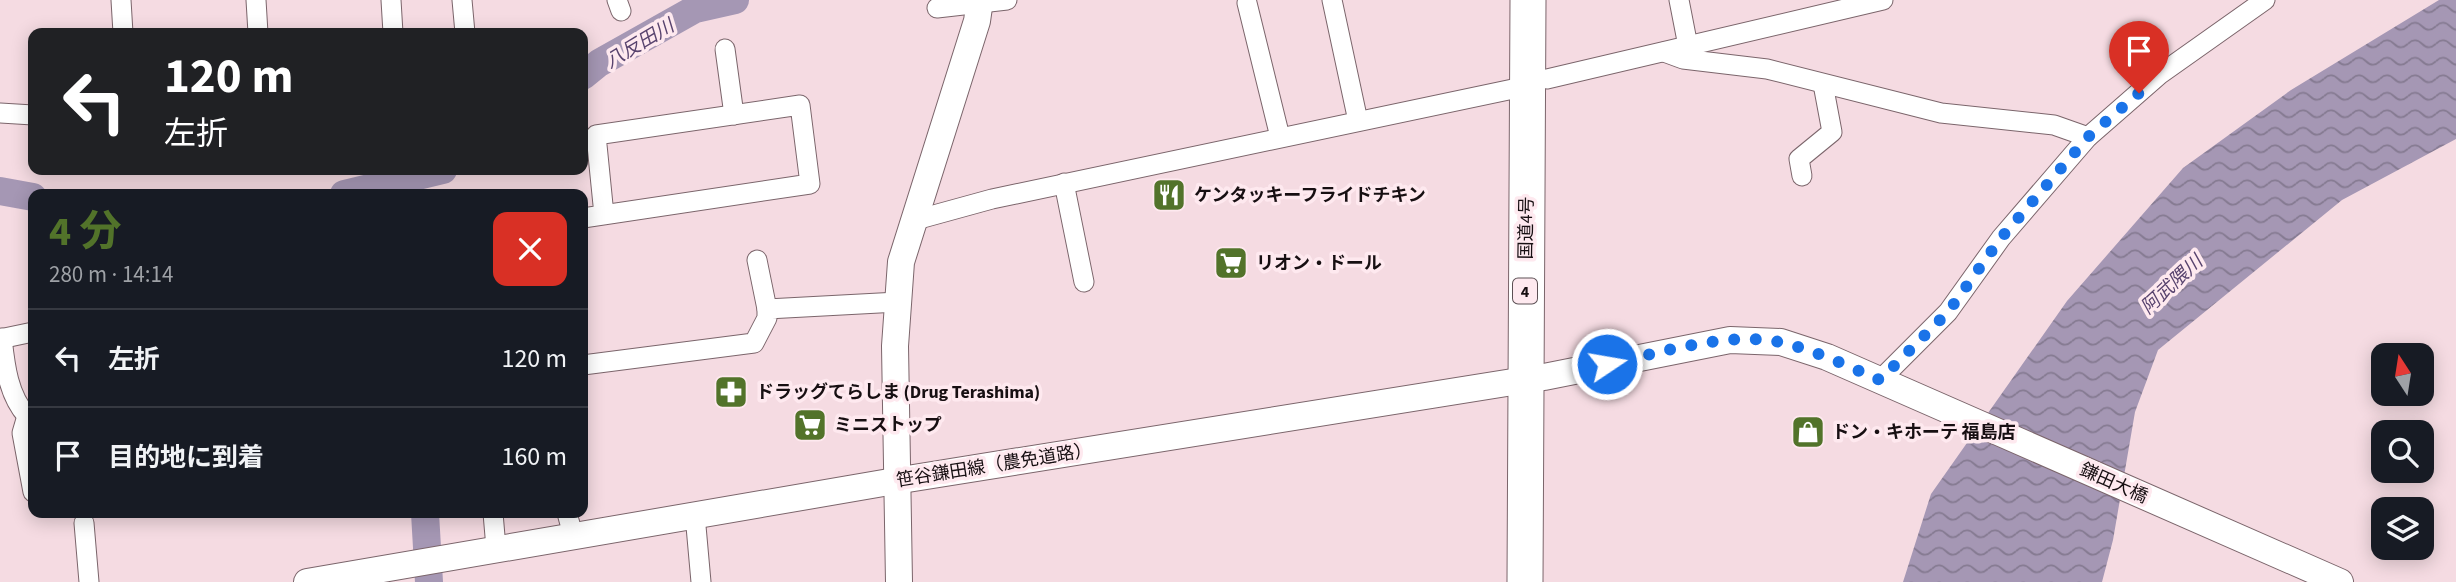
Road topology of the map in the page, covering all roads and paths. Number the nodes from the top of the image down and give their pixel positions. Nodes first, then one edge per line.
1 (121, 0) edge
2 (256, 0) edge
3 (391, 0) edge
4 (462, 0) edge
5 (1007, 0) edge
6 (1332, 0) edge
7 (1528, 0) edge
8 (1548, 0) edge
9 (1679, 0) edge
10 (1883, 0) edge
11 (2265, 0) edge
12 (980, 2) edge
13 (1247, 3) dead end
14 (937, 8) dead end
15 (123, 28) edge
16 (258, 28) edge
17 (393, 28) edge
18 (465, 28) edge
19 (1688, 46) junction
20 (725, 49) dead end
21 (1664, 52) junction
22 (1537, 83) junction
23 (1823, 84) junction
24 (0, 113) edge
25 (28, 114) edge
26 (734, 115) junction
27 (1358, 121) junction
28 (1280, 136) junction
29 (2088, 137) junction
30 (1802, 176) dead end
31 (1063, 183) junction
32 (604, 215) junction
33 (588, 217) edge
34 (912, 221) junction
35 (757, 260) dead end
36 (1084, 282) dead end
37 (898, 302) junction
38 (767, 309) junction
39 (28, 333) edge
40 (1, 339) edge
41 (588, 364) edge
42 (1534, 379) junction
43 (1884, 382) junction
44 (28, 413) edge
45 (28, 420) edge
46 (28, 465) edge
47 (895, 481) junction
48 (695, 515) junction
49 (493, 518) edge
50 (84, 523) dead end
51 (570, 524) edge
52 (496, 548) junction
53 (89, 582) edge
54 (309, 582) edge
55 (701, 582) edge
56 (899, 582) edge
57 (1525, 582) edge
58 (1546, 582) edge
59 (2340, 582) edge

1 - 15 street
2 - 16 street
3 - 17 street
4 - 18 street
5 - 12 street
6 - 27 street
7 - 22 highway, 国道4号 / 4
8 - 22 highway, 国道4号 / 4
9 - 19 street
10 - 19 street
11 - 29 street
12 - 14 street
12 - 34 street
13 - 28 street
19 - 21 street
20 - 26 street
21 - 22 street
21 - 23 street
22 - 27 street
22 - 42 highway, 国道4号 / 4
23 - 29 street
23 - 30 street
24 - 25 street
26 - 32 street
26 - 32 street
27 - 28 street
28 - 31 street
29 - 43 street
31 - 34 street
31 - 36 street
32 - 33 street
34 - 37 street
35 - 38 street
37 - 38 street
37 - 47 street
38 - 41 street
39 - 40 street
40 - 44 street
42 - 43 street, 笹谷鎌田線（農免道路）
42 - 47 street, 笹谷鎌田線（農免道路）
42 - 57 highway, 国道4号 / 4
42 - 58 highway, 国道4号 / 4
43 - 59 street, 鎌田大橋
45 - 46 street
47 - 48 street, 笹谷鎌田線（農免道路）
47 - 56 street
48 - 51 street, 笹谷鎌田線（農免道路）
48 - 55 street
49 - 52 street
50 - 53 street
51 - 52 street, 笹谷鎌田線（農免道路）
52 - 54 street, 笹谷鎌田線（農免道路）

